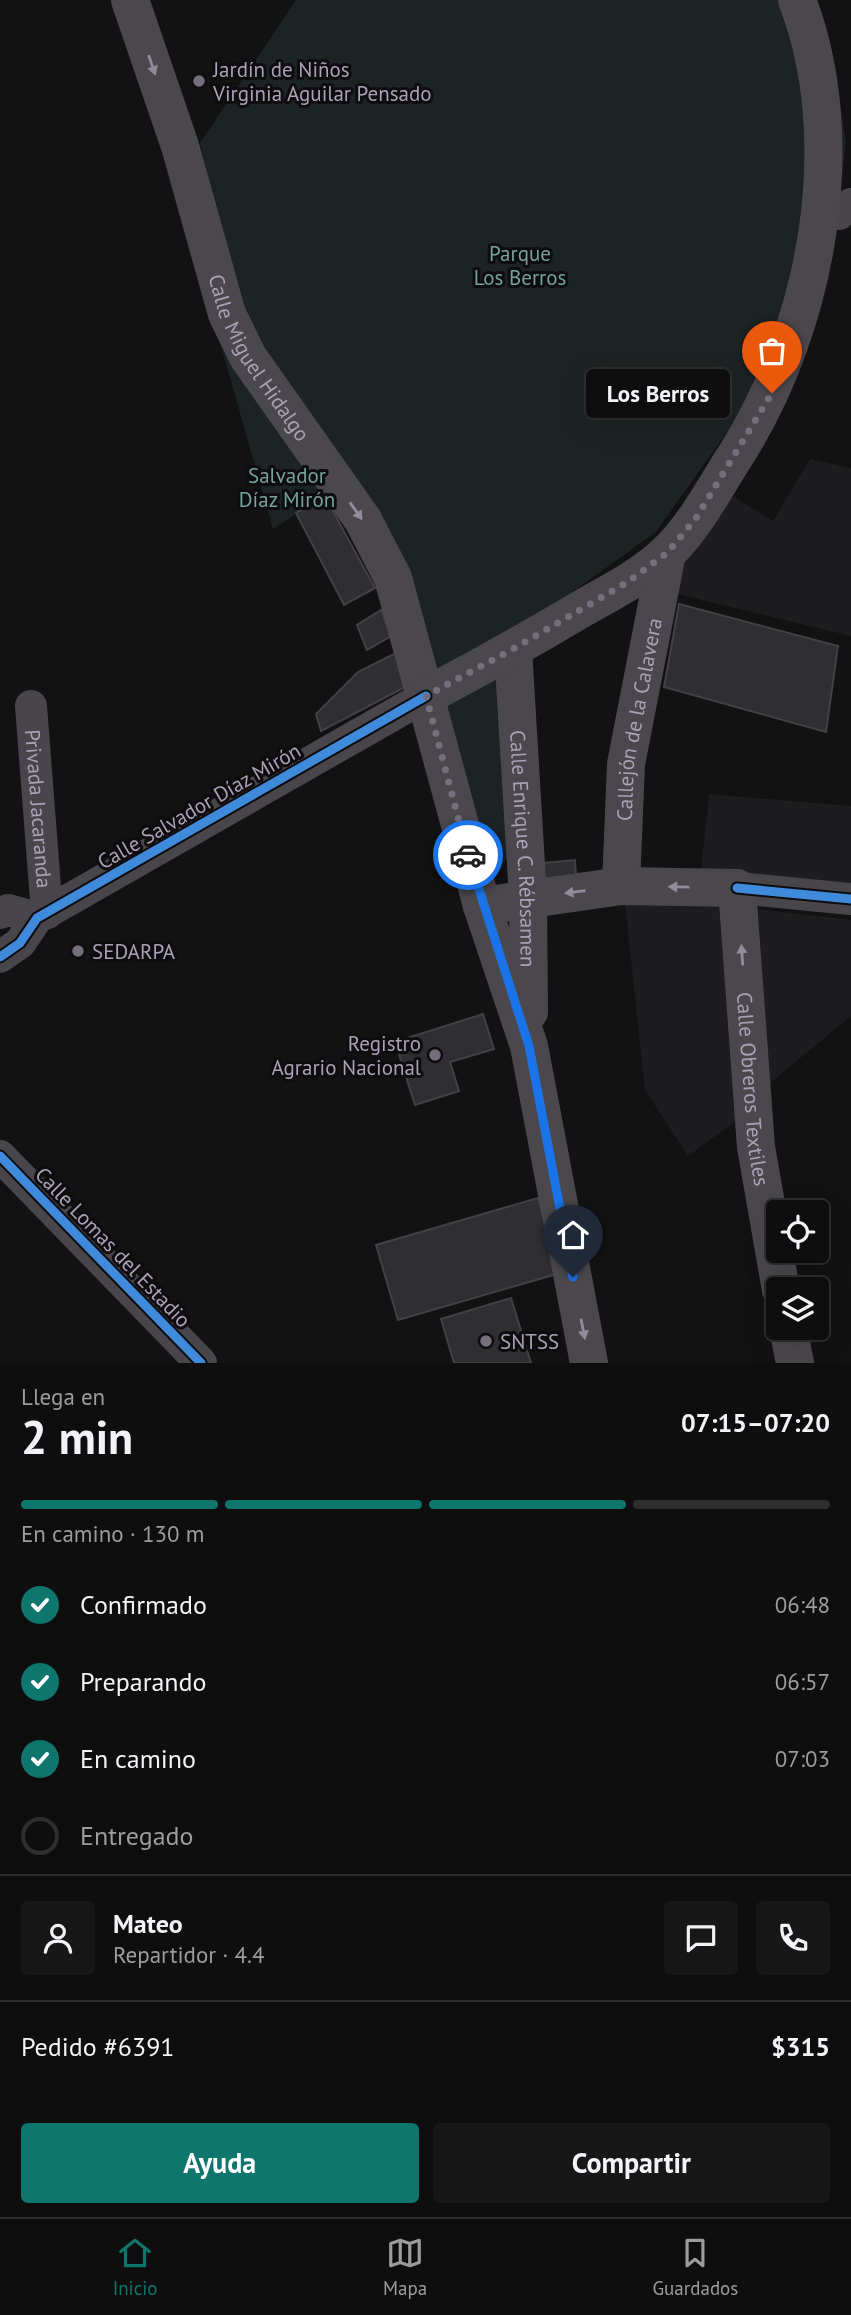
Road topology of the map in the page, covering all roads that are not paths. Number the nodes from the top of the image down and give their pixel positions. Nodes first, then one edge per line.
1 (130, 0) edge
2 (797, 0) edge
3 (845, 209) edge
4 (667, 553) junction
5 (513, 649) junction
6 (426, 696) junction
7 (31, 706) dead end
8 (621, 886) junction
9 (737, 888) junction
10 (528, 898) junction
11 (851, 899) edge
12 (482, 906) junction
13 (0, 913) edge
14 (42, 916) junction
15 (0, 957) edge
16 (529, 1046) junction
17 (0, 1156) edge
18 (779, 1277) edge
19 (790, 1340) edge
20 (201, 1363) edge
21 (589, 1363) edge
22 (795, 1363) edge

1 -> 6 main road, Calle Miguel Hidalgo
2 - 3 main road, Calle Salvador Díaz Mirón
3 - 4 main road, Calle Salvador Díaz Mirón
4 - 5 main road, Calle Salvador Díaz Mirón
4 - 8 main road, Callejón de la Calavera
5 - 6 main road, Calle Salvador Díaz Mirón
5 - 10 main road, Calle Enrique C. Rébsamen
6 - 12 main road, Calle Enrique C. Rébsamen
6 - 14 street, Calle Salvador Díaz Mirón
7 - 14 street, Privada Jacaranda
9 -> 8 main road
8 -> 10 main road
9 - 11 street
18 -> 9 main road, Calle Obreros Textiles
10 - 12 main road
10 - 16 main road, Calle Enrique C. Rébsamen
12 - 16 main road, Calle Enrique C. Rébsamen
13 - 14 street
14 - 15 street, Calle Salvador Díaz Mirón
16 -> 21 main road, Calle Enrique C. Rébsamen
17 - 20 street, Calle Lomas del Estadio
19 - 22 main road

